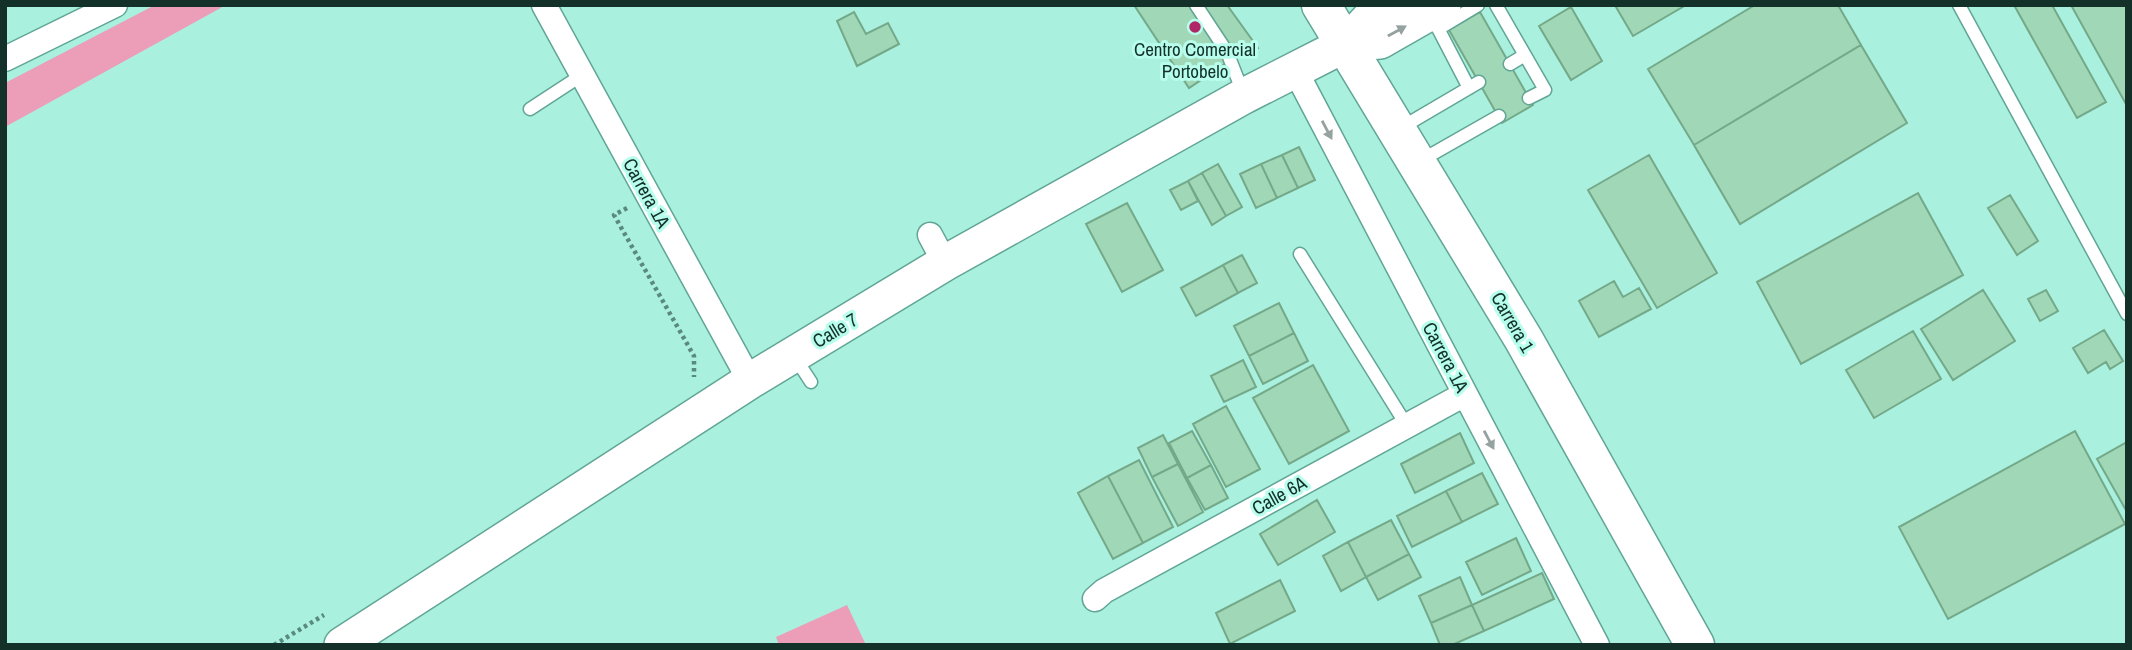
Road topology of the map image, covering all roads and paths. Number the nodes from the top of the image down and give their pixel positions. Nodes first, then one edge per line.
1 (115, 5) edge
2 (544, 5) edge
3 (1196, 5) edge
4 (1321, 5) edge
5 (1394, 5) edge
6 (1478, 5) edge
7 (1496, 5) edge
8 (1959, 5) edge
9 (1437, 16) edge
10 (1346, 44) junction
11 (1525, 55) junction
12 (5, 59) edge
13 (1510, 64) dead end
14 (1295, 70) junction
15 (582, 75) junction
16 (1244, 96) junction
17 (1529, 98) dead end
18 (530, 109) dead end
19 (1499, 116) dead end
20 (1398, 129) junction
21 (1418, 163) junction
22 (649, 196) junction
23 (1300, 254) dead end
24 (2127, 314) edge
25 (750, 380) junction
26 (692, 381) dead end
27 (1465, 394) junction
28 (1407, 426) junction
29 (1096, 604) dead end
30 (334, 609) dead end
31 (274, 645) edge
32 (342, 645) edge
33 (1597, 645) edge
34 (1695, 645) edge

1 - 12 street
2 - 15 street, Carrera 1A
3 - 16 lane
4 - 10 main road, Carrera 1
5 - 10 street, Calle 7
6 - 9 lane
7 - 11 lane
8 - 24 lane
10 -> 9 street, Calle 7
9 - 20 lane
10 - 14 street, Calle 7
10 - 20 main road, Carrera 1
11 - 13 lane
11 - 17 lane
14 - 16 street, Calle 7
14 -> 27 street, Carrera 1A
15 - 18 lane
15 - 22 street, Carrera 1A
16 - 25 street, Calle 7
19 - 21 lane
20 - 21 main road, Carrera 1
21 - 34 main road, Carrera 1
22 - 25 street, Carrera 1A
22 - 26 path
23 - 28 lane
25 - 32 street, Calle 7
27 - 28 street, Calle 6A
27 -> 33 street, Carrera 1A
28 - 29 street, Calle 6A
30 - 31 path

